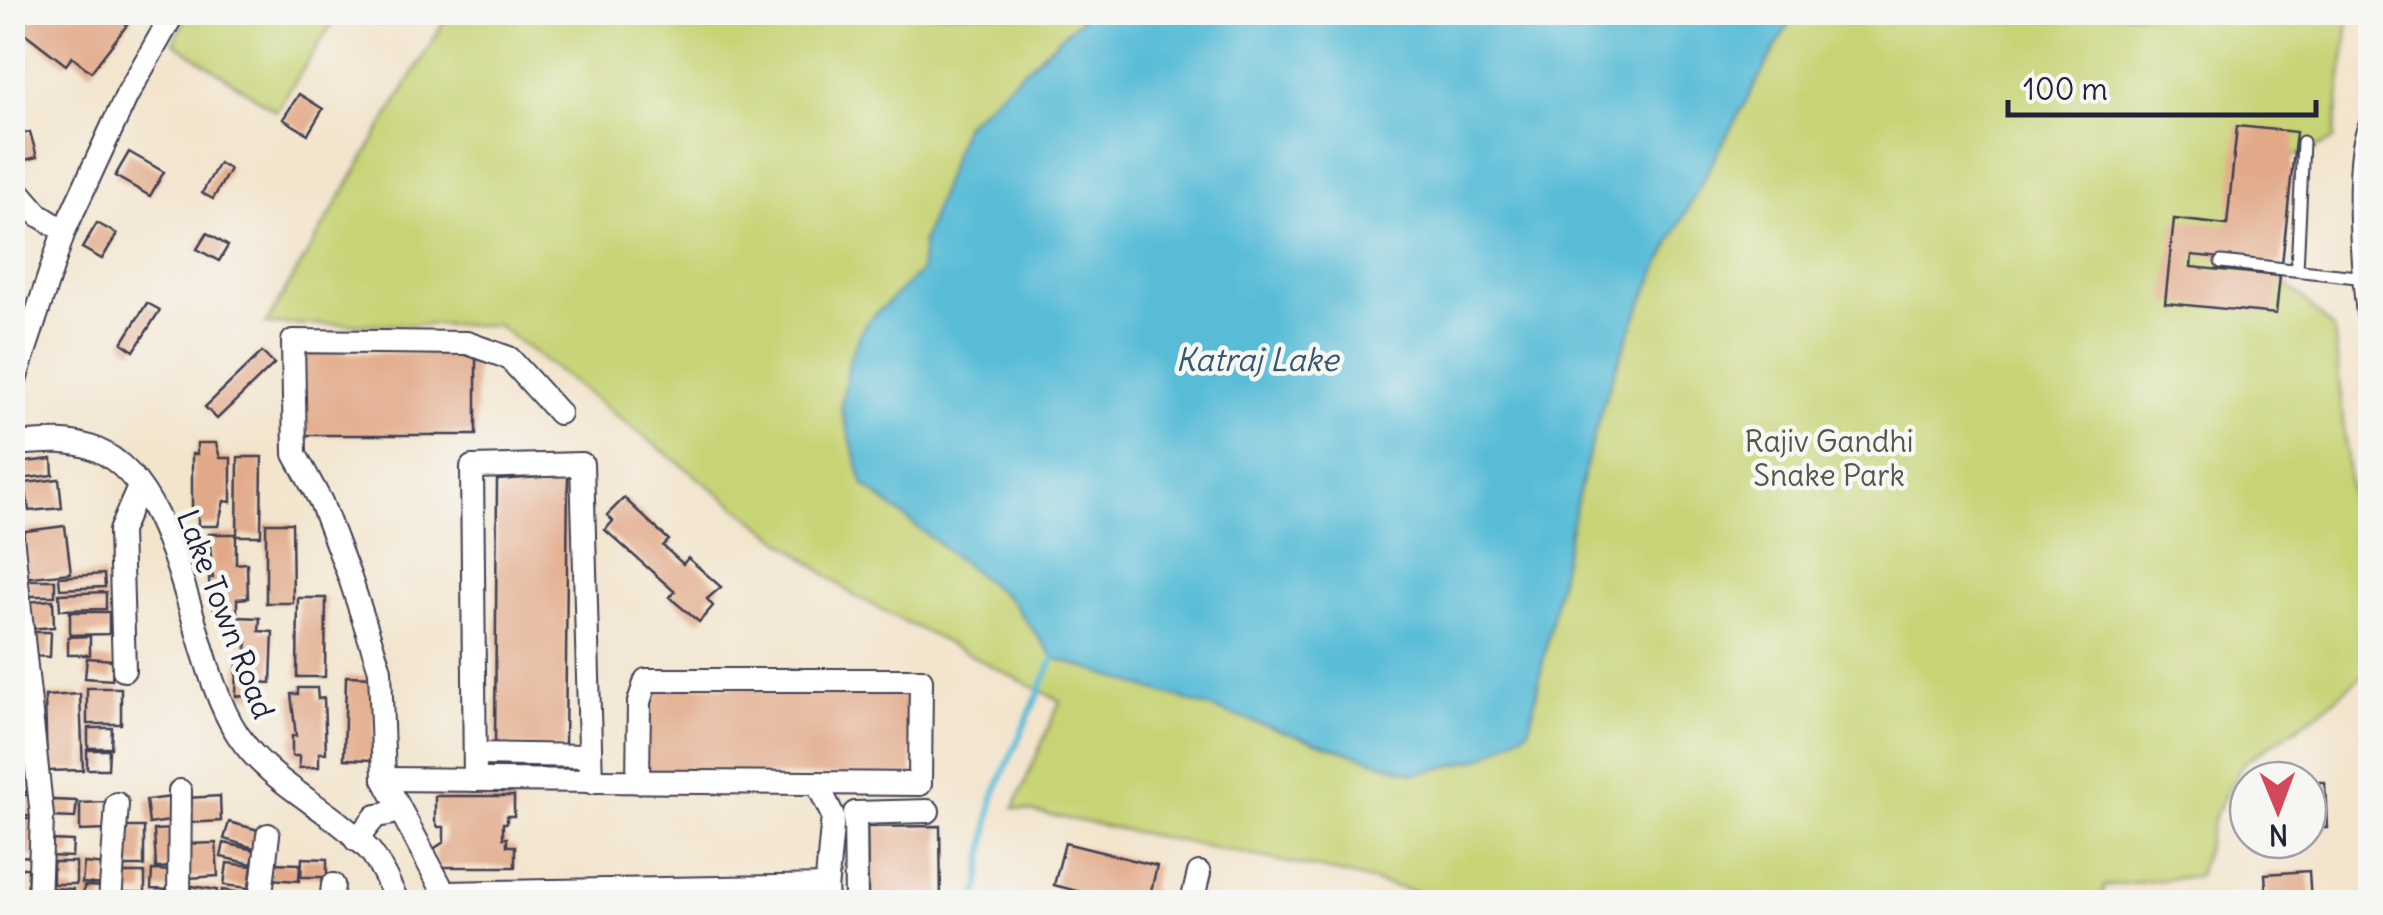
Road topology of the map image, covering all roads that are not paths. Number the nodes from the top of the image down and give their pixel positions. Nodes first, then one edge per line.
1 (168, 15) edge
2 (2370, 126) edge
3 (2303, 142) dead end
4 (12, 184) edge
5 (64, 231) junction
6 (2221, 262) dead end
7 (2297, 270) junction
8 (2366, 278) junction
9 (2370, 327) edge
10 (12, 389) edge
11 (558, 413) dead end
12 (12, 444) edge
13 (139, 487) junction
14 (12, 536) edge
15 (124, 670) dead end
16 (475, 754) junction
17 (590, 756) junction
18 (384, 779) junction
19 (475, 780) junction
20 (591, 782) junction
21 (638, 782) junction
22 (817, 783) junction
23 (180, 791) dead end
24 (117, 804) dead end
25 (393, 810) junction
26 (928, 811) dead end
27 (268, 835) dead end
28 (363, 845) junction
29 (1199, 873) dead end
30 (826, 896) edge
31 (447, 898) edge
32 (39, 902) edge
33 (110, 902) edge
34 (179, 902) edge
35 (260, 902) edge
36 (398, 902) edge
37 (856, 902) edge
38 (1192, 902) edge

1 - 5 street
2 - 8 street
3 - 7 lane
4 - 5 street
5 - 10 street
6 - 7 lane
7 - 8 lane
8 - 9 street
11 - 18 street
12 - 13 street, Lake Town Road
13 - 15 street
13 - 28 street, Lake Town Road
14 - 32 street
16 - 17 street
16 - 17 street
16 - 19 street
17 - 20 street
18 - 19 street
18 - 25 street
19 - 20 street
20 - 21 street
21 - 22 street
21 - 22 street
22 - 30 street
23 - 34 street
24 - 33 street
25 - 28 street
25 - 31 street
26 - 37 street
27 - 35 street
28 - 36 street, Lake Town Road
29 - 38 street
30 - 31 street

